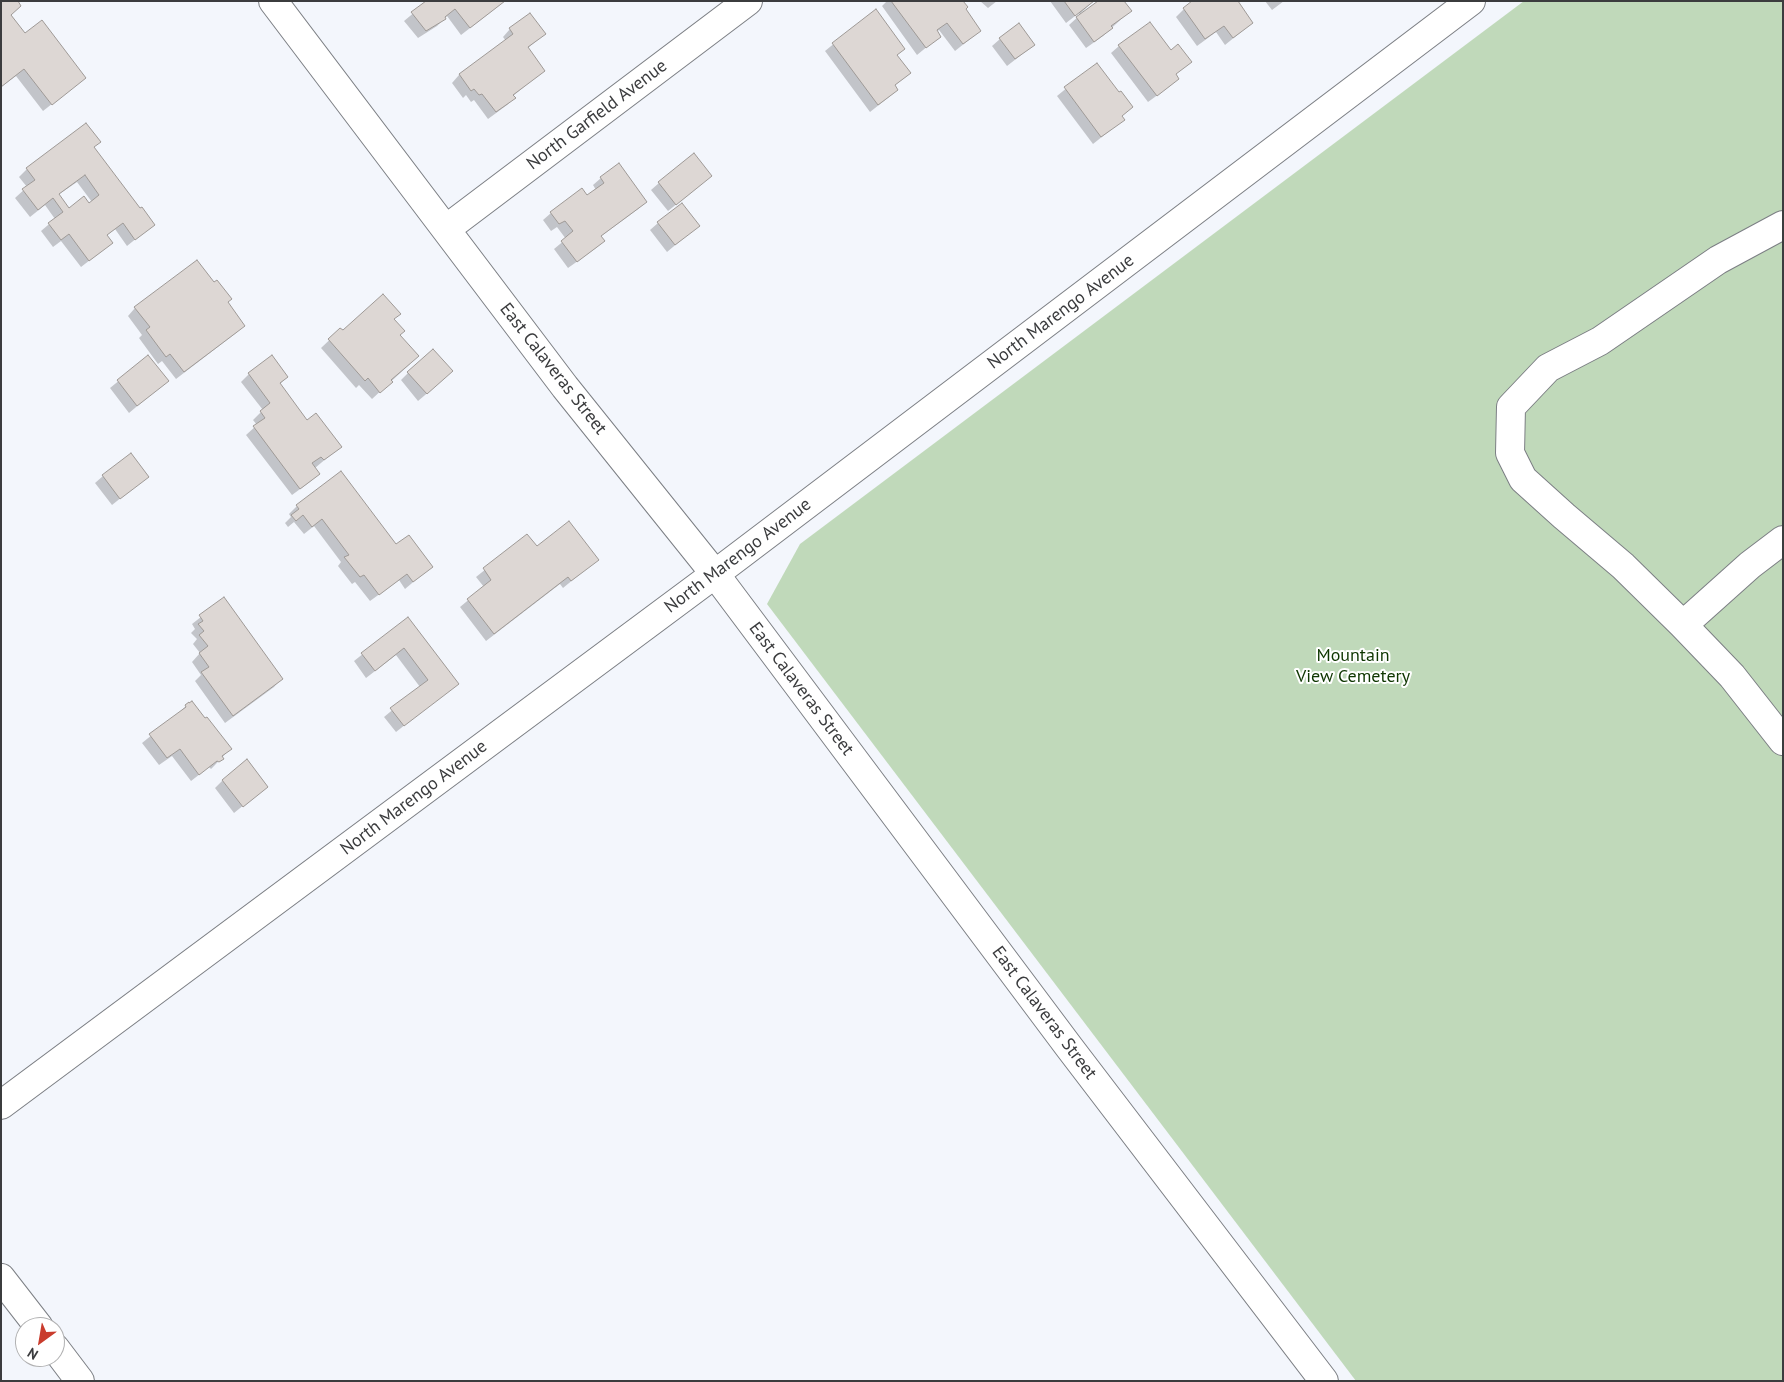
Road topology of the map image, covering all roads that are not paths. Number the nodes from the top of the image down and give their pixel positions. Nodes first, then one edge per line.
1 (273, 1) edge
2 (748, 1) edge
3 (1471, 1) edge
4 (1783, 225) edge
5 (446, 229) junction
6 (1783, 540) edge
7 (715, 574) junction
8 (1683, 625) junction
9 (1783, 741) edge
10 (1, 1105) edge
11 (1, 1278) edge
12 (31, 1317) edge
13 (65, 1361) edge
14 (80, 1381) edge
15 (1324, 1381) edge

1 - 5 street, East Calaveras Street
2 - 5 street, North Garfield Avenue
3 - 7 street, North Marengo Avenue
4 - 8 street
5 - 7 street, East Calaveras Street
6 - 8 street
7 - 10 street, North Marengo Avenue
7 - 15 street, East Calaveras Street
8 - 9 street
11 - 12 street
13 - 14 street

